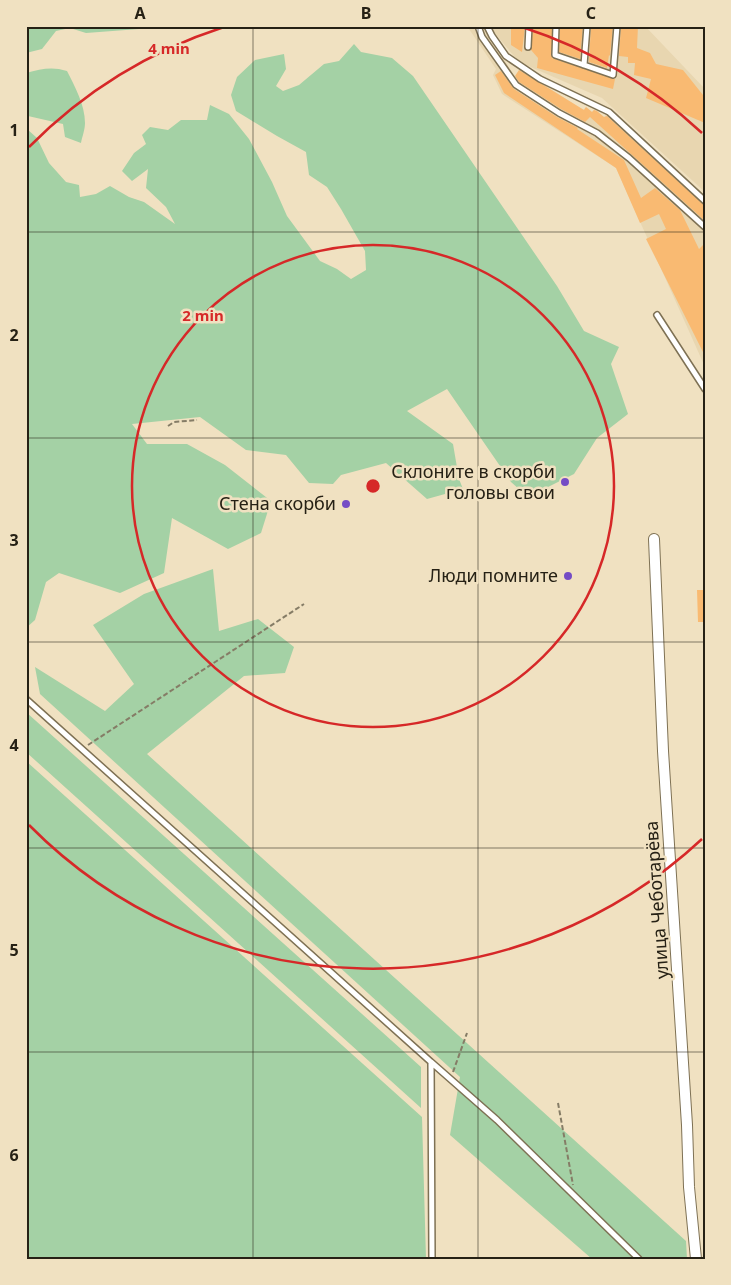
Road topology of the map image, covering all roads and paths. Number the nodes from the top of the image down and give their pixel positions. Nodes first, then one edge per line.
1 (478, 26) edge
2 (487, 26) edge
3 (529, 26) edge
4 (556, 26) edge
5 (587, 26) edge
6 (617, 26) edge
7 (528, 47) dead end
8 (584, 65) junction
9 (705, 200) edge
10 (705, 227) edge
11 (657, 315) dead end
12 (705, 389) edge
13 (196, 420) dead end
14 (168, 426) dead end
15 (654, 539) dead end
16 (304, 604) dead end
17 (26, 699) edge
18 (82, 749) junction
19 (467, 1033) dead end
20 (431, 1062) junction
21 (451, 1079) junction
22 (558, 1103) dead end
23 (576, 1198) junction
24 (432, 1259) edge
25 (639, 1259) edge
26 (696, 1259) edge

1 - 10 lane
2 - 9 lane
3 - 7 lane
4 - 8 lane
5 - 8 lane
6 - 8 lane
11 - 12 lane
13 - 14 path
15 - 26 street, улица Чеботарёва
16 - 18 path
17 - 18 lane
18 - 20 lane
19 - 21 path
20 - 21 lane
20 - 24 lane
21 - 23 lane
22 - 23 path
23 - 25 lane

